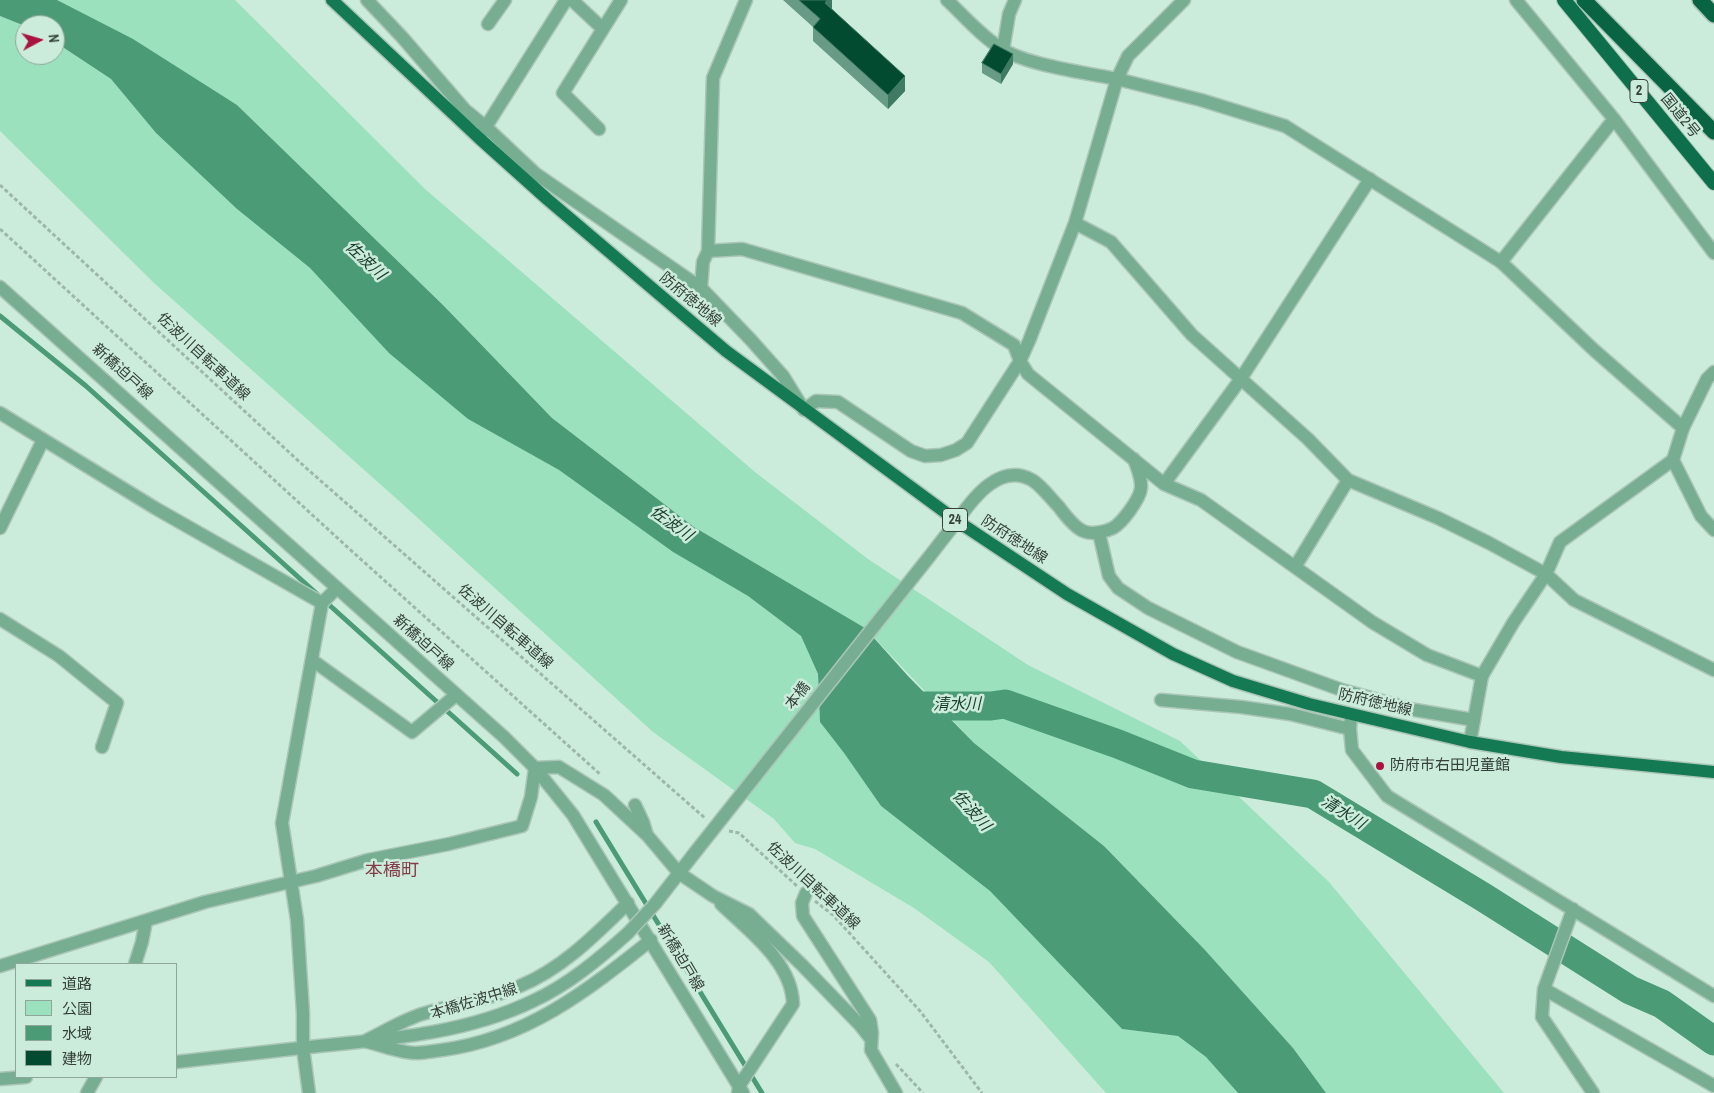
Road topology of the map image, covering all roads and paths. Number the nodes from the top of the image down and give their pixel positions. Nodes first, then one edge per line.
1 (332, 0) edge
2 (367, 0) edge
3 (505, 0) edge
4 (566, 0) edge
5 (572, 0) edge
6 (621, 0) edge
7 (746, 0) edge
8 (947, 0) edge
9 (1015, 0) edge
10 (1184, 0) edge
11 (1516, 0) edge
12 (1564, 0) edge
13 (1584, 0) edge
14 (1700, 0) edge
15 (1714, 15) edge
16 (488, 24) dead end
17 (603, 29) junction
18 (1003, 50) junction
19 (1117, 79) junction
20 (1614, 119) junction
21 (486, 127) junction
22 (599, 129) dead end
23 (1714, 132) edge
24 (479, 138) junction
25 (1370, 179) junction
26 (1714, 183) edge
27 (0, 185) edge
28 (1075, 223) junction
29 (0, 229) edge
30 (708, 251) junction
31 (1714, 253) edge
32 (1501, 262) junction
33 (0, 286) edge
34 (701, 288) junction
35 (1020, 361) junction
36 (1714, 372) edge
37 (1240, 380) junction
38 (804, 410) junction
39 (0, 413) edge
40 (1683, 428) junction
41 (43, 440) junction
42 (1134, 459) junction
43 (1673, 460) junction
44 (1348, 480) junction
45 (1164, 484) junction
46 (957, 521) junction
47 (0, 528) edge
48 (1714, 530) edge
49 (1099, 533) junction
50 (1295, 567) junction
51 (1546, 574) junction
52 (336, 588) junction
53 (322, 603) junction
54 (0, 619) edge
55 (312, 660) junction
56 (1714, 670) edge
57 (1482, 676) junction
58 (456, 695) junction
59 (1161, 700) dead end
60 (1351, 715) junction
61 (1474, 720) junction
62 (1350, 729) junction
63 (1470, 742) junction
64 (102, 747) dead end
65 (535, 768) junction
66 (1714, 772) edge
67 (603, 777) dead end
68 (635, 805) dead end
69 (714, 824) dead end
70 (721, 830) dead end
71 (647, 836) junction
72 (693, 855) joint
73 (679, 873) junction
74 (291, 881) junction
75 (806, 893) junction
76 (713, 896) junction
77 (628, 903) junction
78 (1573, 909) junction
79 (146, 921) junction
80 (651, 940) junction
81 (135, 963) edge
82 (0, 966) edge
83 (1546, 984) junction
84 (1714, 996) edge
85 (871, 1039) junction
86 (365, 1042) junction
87 (303, 1048) junction
88 (178, 1062) edge
89 (15, 1078) edge
90 (95, 1078) edge
91 (0, 1079) edge
92 (1714, 1086) edge
93 (740, 1091) edge
94 (86, 1093) edge
95 (309, 1093) edge
96 (896, 1093) edge
97 (982, 1093) edge
98 (1593, 1093) edge

1 - 24 main road, 防府徳地線 / 24
2 - 21 street
3 - 16 street
4 - 21 street
5 - 17 street
6 - 17 street
7 - 30 street
8 - 18 street
9 - 18 street
10 - 19 street
11 - 20 street
12 - 26 highway, 国道2号 / 2
13 - 23 highway
14 - 15 highway
17 - 22 street
18 - 19 street
19 - 25 street
19 - 28 street
20 - 31 street
20 - 32 street
21 - 24 street
21 - 34 street
24 - 38 main road, 防府徳地線 / 24
25 - 32 street
25 - 37 street
27 - 69 path, 佐波川自転車道線
28 - 35 street
28 - 37 street
29 - 67 path
30 - 34 street
30 - 35 street
32 - 40 street
33 - 52 street, 新橋迫戸線
34 - 38 street
35 - 38 street
35 - 42 street
36 - 40 street
37 - 44 street
37 - 45 street
38 - 46 main road, 防府徳地線 / 24
39 - 41 street
40 - 43 street
41 - 47 street
41 - 53 street
42 - 45 street
42 - 49 street
43 - 48 street
43 - 51 street
44 - 50 street
44 - 51 street
45 - 50 street
46 - 49 street
46 - 60 main road, 防府徳地線 / 24
46 - 72 street, 本橋, bridge
49 - 61 street
50 - 57 street
51 - 56 street
51 - 57 street
52 - 53 street
52 - 58 street, 新橋迫戸線
53 - 55 street
54 - 64 street
55 - 58 street
55 - 74 street
57 - 61 street
58 - 65 street, 新橋迫戸線
59 - 62 street
60 - 62 street
60 - 63 main road, 防府徳地線 / 24
61 - 63 street
62 - 78 street
63 - 66 main road, 防府徳地線 / 24
65 - 71 street
65 - 74 street
65 - 77 street, 新橋迫戸線
68 - 71 street
70 - 75 path, 佐波川自転車道線
71 - 73 street
72 - 73 street, 本橋佐波中線
73 - 76 street
73 - 86 street, 本橋佐波中線, bridge
74 - 79 street
74 - 87 street
75 - 85 street
75 - 97 path, 佐波川自転車道線
76 - 85 street
76 - 93 street
77 - 80 street, 新橋迫戸線
77 - 86 street
78 - 83 street
78 - 84 street
79 - 81 street
79 - 82 street
80 - 86 street
80 - 93 street, 新橋迫戸線
83 - 92 street
83 - 98 street
85 - 96 street
86 - 87 street, 本橋佐波中線
87 - 88 street, 本橋佐波中線
87 - 95 street
89 - 91 street
90 - 94 street

